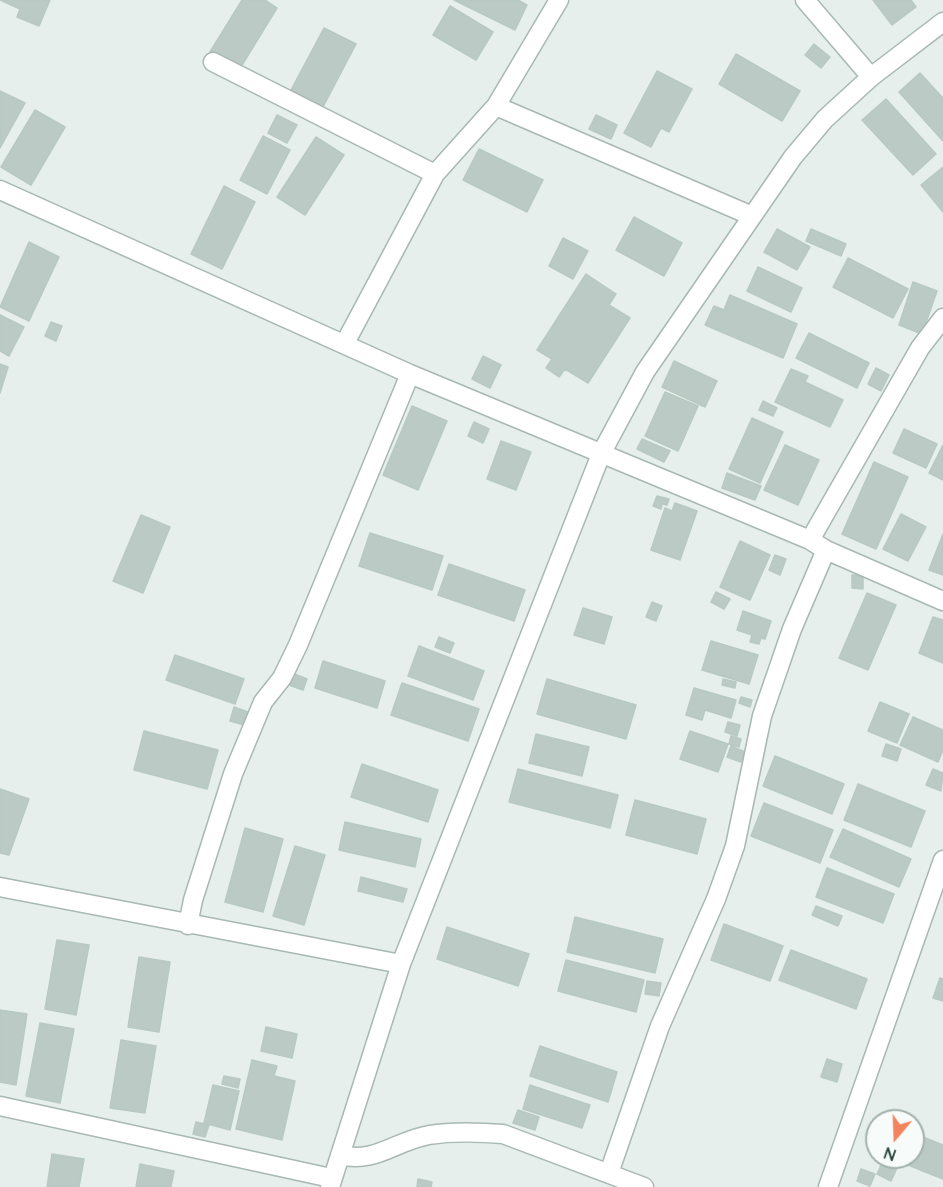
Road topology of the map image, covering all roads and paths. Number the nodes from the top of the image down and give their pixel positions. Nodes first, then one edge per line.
1 (560, 0) edge
2 (805, 0) edge
3 (943, 22) edge
4 (213, 62) dead end
5 (872, 77) junction
6 (496, 106) junction
7 (435, 174) junction
8 (0, 190) edge
9 (752, 216) junction
10 (943, 318) edge
11 (345, 343) junction
12 (410, 374) junction
13 (601, 454) junction
14 (810, 540) junction
15 (826, 550) junction
16 (943, 601) edge
17 (943, 860) edge
18 (0, 887) edge
19 (188, 925) junction
20 (401, 964) junction
21 (0, 1106) edge
22 (340, 1155) junction
23 (609, 1173) junction
24 (330, 1182) edge
25 (644, 1187) edge
26 (828, 1187) edge

1 - 6 street
2 - 5 street
3 - 5 street
4 - 7 street
5 - 9 street
6 - 7 street
6 - 9 street
7 - 11 street
8 - 11 street
9 - 13 street
10 - 14 street
11 - 12 street
12 - 13 street
12 - 19 street
13 - 14 street
13 - 20 street
14 - 15 street
15 - 16 street
15 - 23 street
17 - 26 street
18 - 19 street
19 - 20 street
20 - 22 street
21 - 24 street
22 - 23 street
22 - 24 street
23 - 25 street

